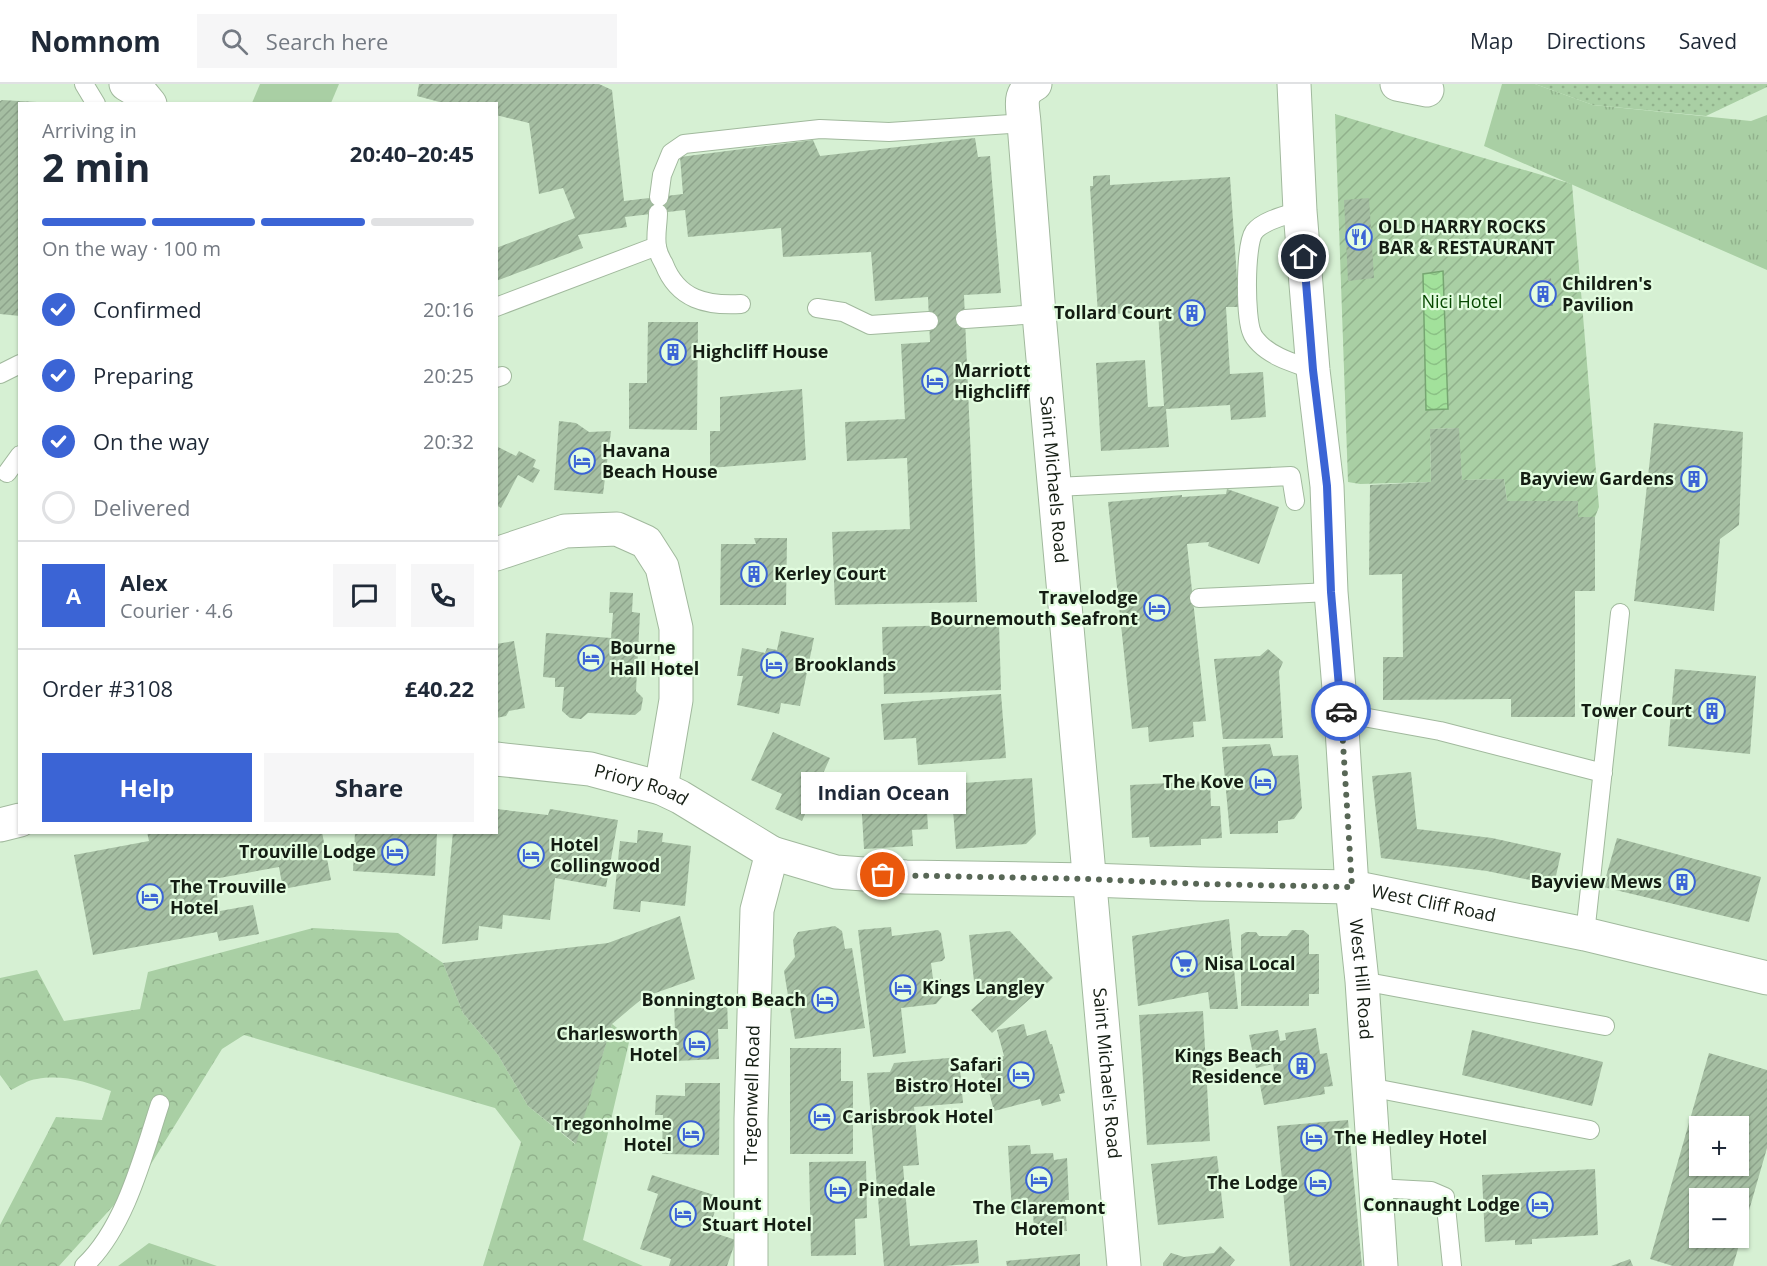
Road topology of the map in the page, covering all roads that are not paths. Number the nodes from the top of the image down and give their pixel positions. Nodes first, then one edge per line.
1 (84, 84) edge
2 (126, 84) edge
3 (1294, 84) edge
4 (1022, 86) edge
5 (95, 102) edge
6 (148, 102) edge
7 (1024, 123) junction
8 (1300, 211) junction
9 (657, 246) junction
10 (741, 304) dead end
11 (498, 306) edge
12 (817, 308) dead end
13 (1039, 314) junction
14 (965, 319) dead end
15 (929, 321) dead end
16 (18, 365) edge
17 (1313, 370) junction
18 (0, 374) edge
19 (18, 458) edge
20 (7, 473) dead end
21 (1055, 487) junction
22 (1295, 501) dead end
23 (498, 553) edge
24 (1331, 592) junction
25 (1199, 598) dead end
26 (1620, 613) dead end
27 (1341, 713) junction
28 (498, 759) edge
29 (1603, 773) junction
30 (661, 788) junction
31 (18, 820) edge
32 (0, 825) edge
33 (772, 853) junction
34 (1090, 879) junction
35 (1352, 887) junction
36 (1585, 934) junction
37 (1767, 978) edge
38 (1362, 981) junction
39 (1605, 1026) dead end
40 (1369, 1087) junction
41 (160, 1104) dead end
42 (1590, 1130) dead end
43 (1376, 1188) junction
44 (84, 1266) edge
45 (751, 1266) edge
46 (1124, 1266) edge
47 (1381, 1266) edge
48 (1452, 1266) edge

1 - 5 lane
2 - 6 street
3 - 8 street, West Hill Road
4 - 7 street, Saint Michaels Road
7 - 9 lane
7 - 13 street, Saint Michaels Road
8 - 17 street, West Hill Road
8 - 17 lane
9 - 10 lane
9 - 11 lane
12 - 15 lane
13 - 14 lane
13 - 21 street, Saint Michaels Road
16 - 18 lane
17 - 24 street, West Hill Road
19 - 20 lane
21 - 22 lane
21 - 34 street, Saint Michaels Road
23 - 30 street
24 - 25 lane
24 - 27 street, West Hill Road
26 - 29 lane
27 - 29 lane
27 - 35 street, West Hill Road
28 - 30 street, Priory Road
29 - 36 lane
30 - 33 street, Priory Road
31 - 32 street
33 - 34 street, West Cliff Road
33 - 45 street, Tregonwell Road
34 - 35 street, West Cliff Road
34 - 46 street, Saint Michael's Road
35 - 36 street, West Cliff Road
35 - 38 street, West Hill Road
36 - 37 street, West Cliff Road
38 - 39 lane
38 - 40 street, West Hill Road
40 - 42 lane
40 - 43 street, West Hill Road
41 - 44 lane
43 - 47 street, West Hill Road
43 - 48 lane

